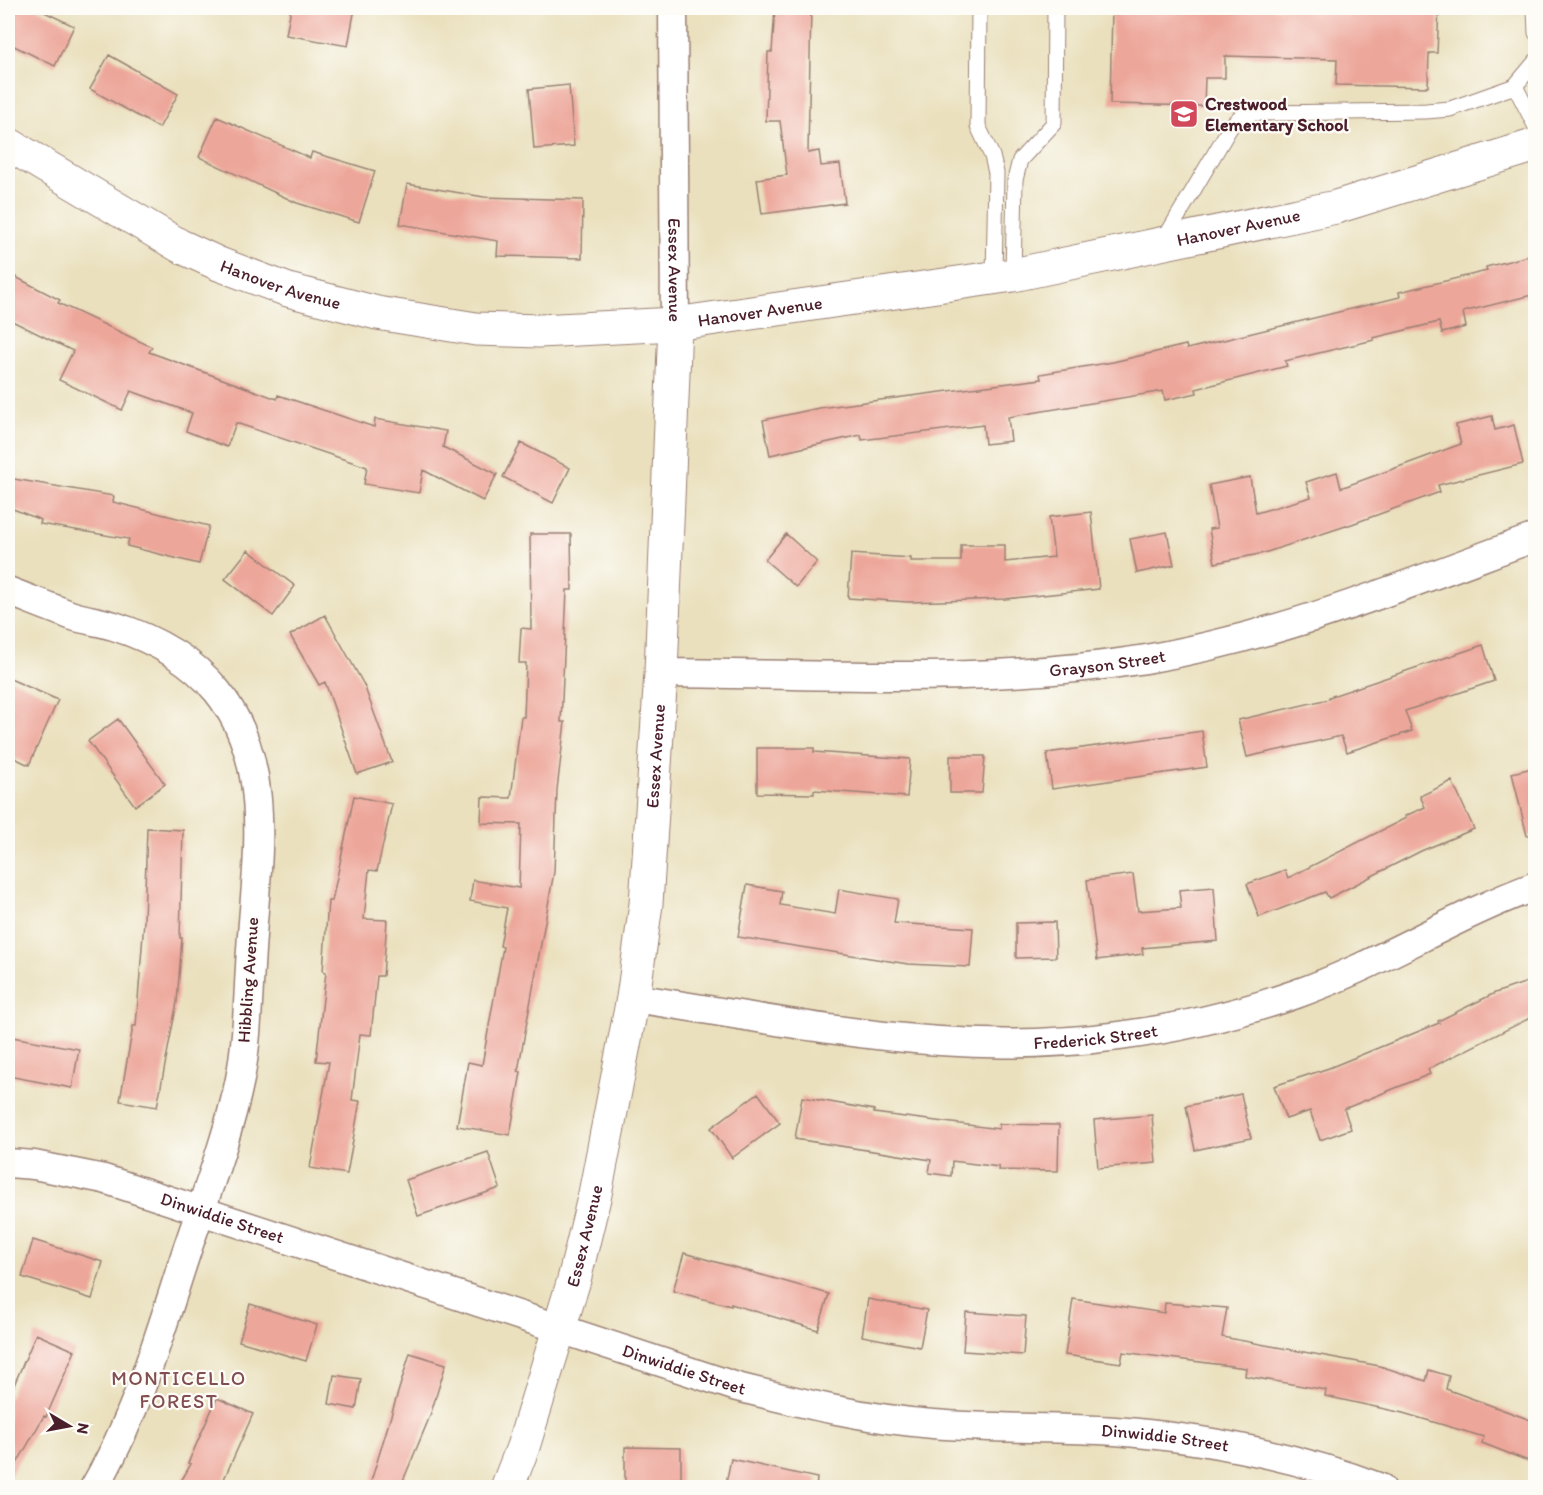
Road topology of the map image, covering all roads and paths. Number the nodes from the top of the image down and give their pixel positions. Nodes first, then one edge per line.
1 (673, 8) edge
2 (979, 8) edge
3 (1055, 8) edge
4 (1535, 8) edge
5 (1536, 33) edge
6 (1536, 61) edge
7 (1515, 86) junction
8 (1536, 127) edge
9 (8, 144) edge
10 (1536, 145) edge
11 (1161, 246) junction
12 (1004, 277) junction
13 (675, 324) junction
14 (1536, 537) edge
15 (8, 591) edge
16 (661, 673) junction
17 (1536, 886) edge
18 (633, 998) junction
19 (8, 1163) edge
20 (201, 1209) junction
21 (559, 1328) junction
22 (94, 1488) edge
23 (507, 1488) edge
24 (1381, 1488) edge

1 - 13 street, Essex Avenue
2 - 12 lane
3 - 12 lane
4 - 5 lane
6 - 7 lane
7 - 8 lane
7 - 11 lane
9 - 13 street, Hanover Avenue
10 - 11 street, Hanover Avenue
11 - 12 street, Hanover Avenue
12 - 13 street, Hanover Avenue
13 - 16 street, Essex Avenue
14 - 16 street, Grayson Street
15 - 20 street, Hibbling Avenue
16 - 18 street, Essex Avenue
17 - 18 street, Frederick Street
18 - 21 street, Essex Avenue
19 - 20 street, Dinwiddie Street
20 - 21 street, Dinwiddie Street
20 - 22 street, Hibbling Avenue
21 - 23 street, Essex Avenue
21 - 24 street, Dinwiddie Street

